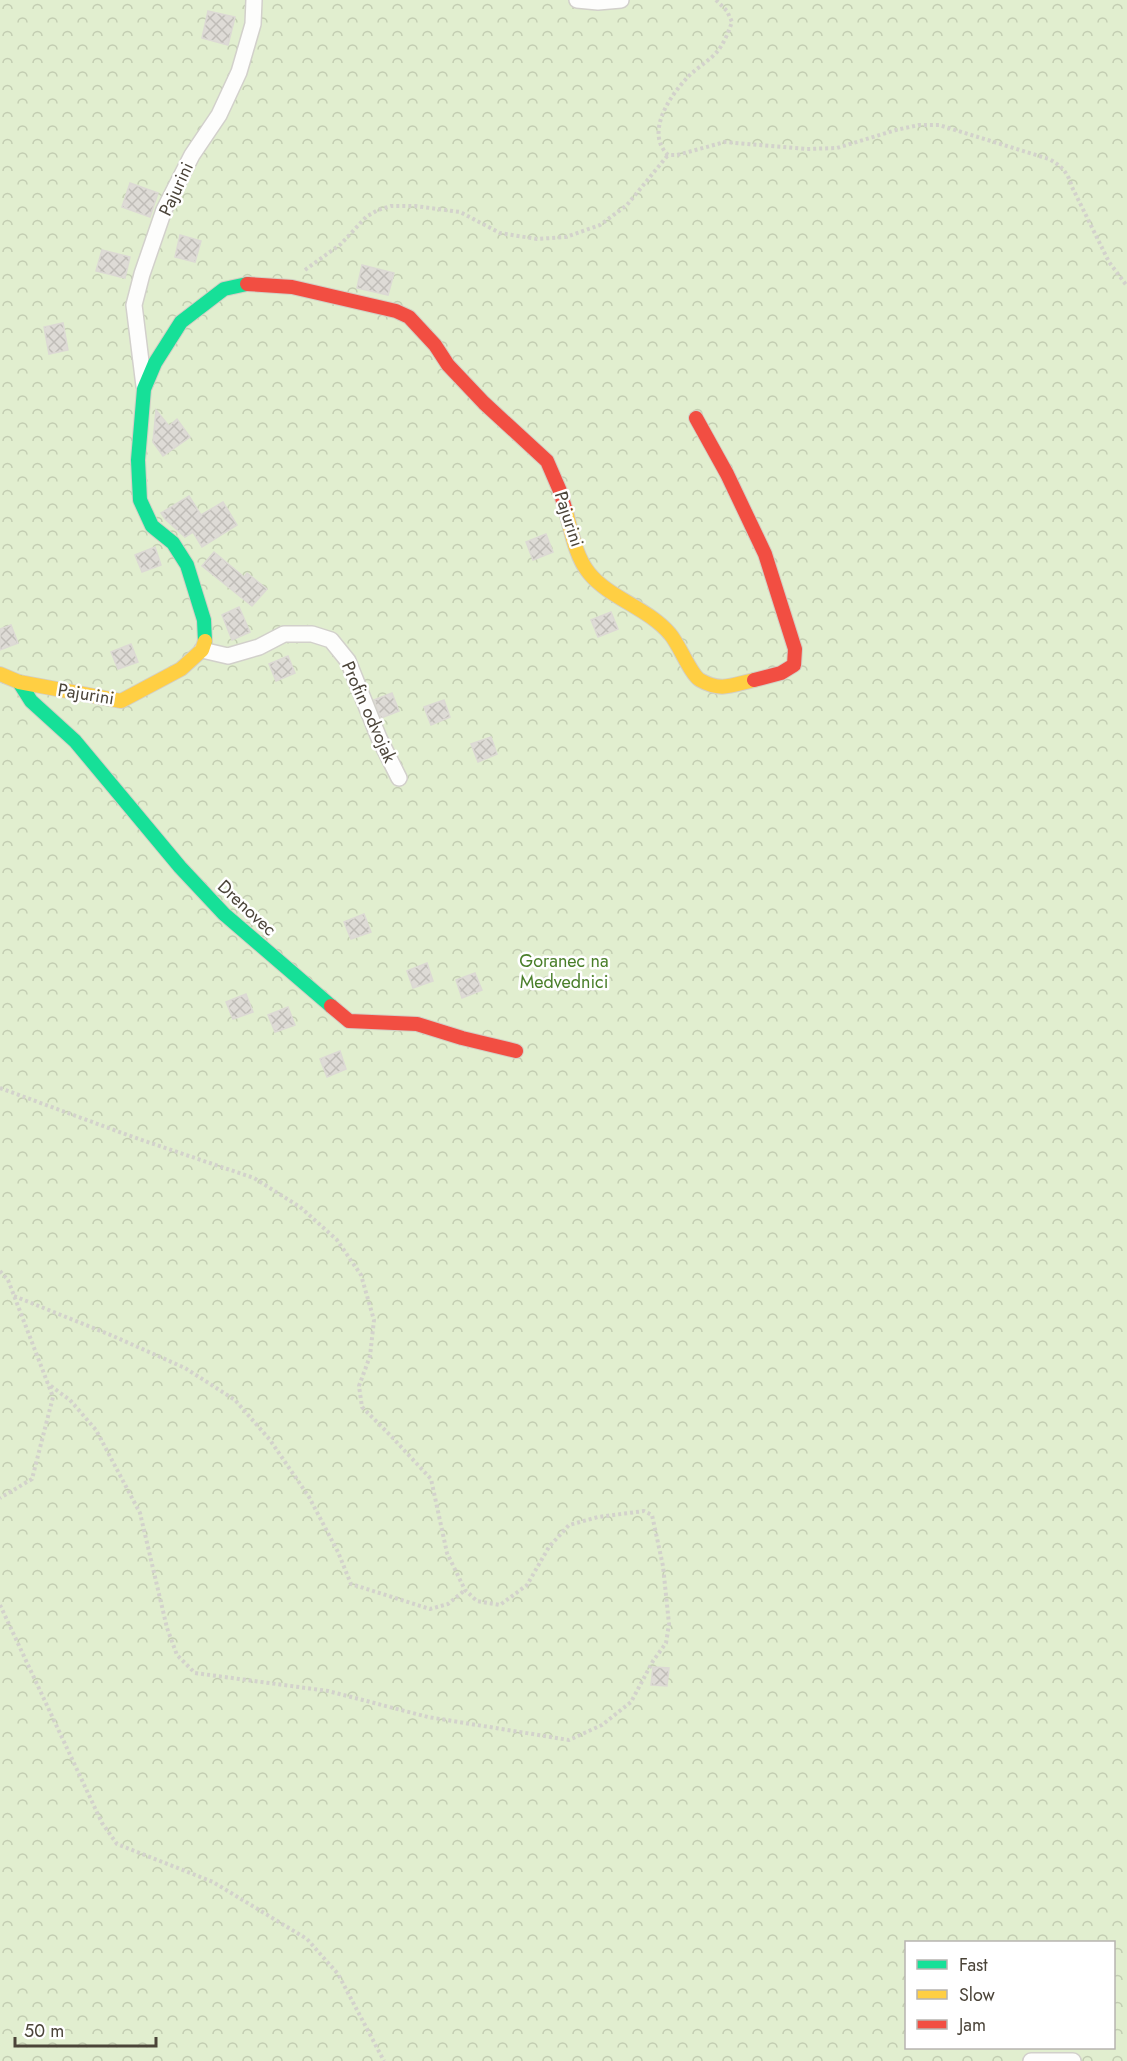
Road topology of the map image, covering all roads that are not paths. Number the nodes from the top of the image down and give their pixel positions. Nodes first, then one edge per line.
1 (254, 0) edge
2 (577, 0) edge
3 (621, 0) edge
4 (144, 389) junction
5 (696, 418) dead end
6 (202, 650) junction
7 (0, 674) edge
8 (19, 682) junction
9 (399, 778) dead end
10 (516, 1052) dead end
11 (1031, 2061) edge
12 (1073, 2061) edge

1 - 4 street, Pajurini
2 - 3 street
4 - 5 street, Pajurini
4 - 6 street, Pajurini
6 - 8 street, Pajurini
6 - 9 street, Profin odvojak
7 - 8 street, Pajurini
8 - 10 street, Drenovec
11 - 12 street

